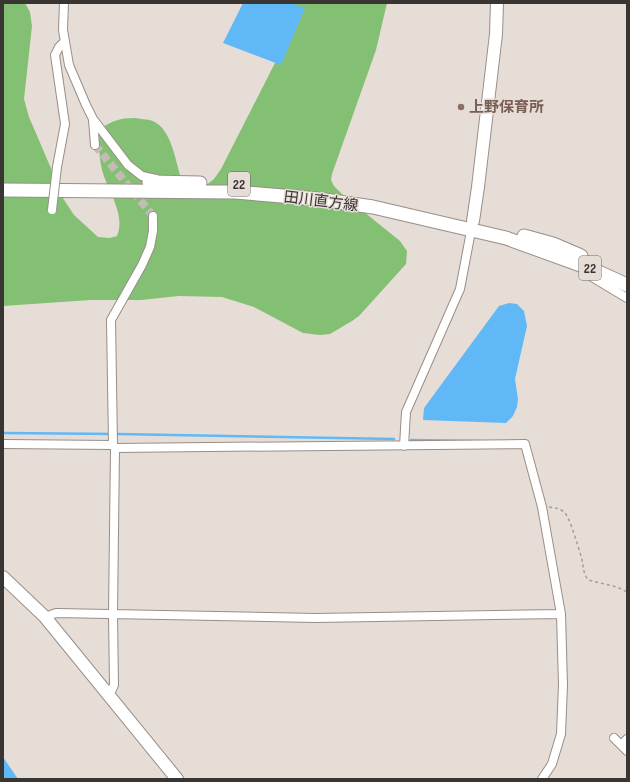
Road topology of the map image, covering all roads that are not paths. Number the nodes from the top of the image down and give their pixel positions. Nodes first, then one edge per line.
1 (64, 3) edge
2 (497, 3) edge
3 (65, 41) junction
4 (93, 119) junction
5 (95, 145) tunnel mouth
6 (3, 182) edge
7 (178, 183) junction
8 (3, 190) edge
9 (52, 210) dead end
10 (153, 216) tunnel mouth
11 (472, 225) junction
12 (552, 249) junction
13 (594, 270) junction
14 (627, 275) edge
15 (627, 284) edge
16 (627, 298) edge
17 (3, 444) edge
18 (114, 446) junction
19 (404, 446) junction
20 (3, 577) edge
21 (113, 614) junction
22 (561, 614) junction
23 (45, 616) junction
24 (109, 696) junction
25 (614, 738) dead end
26 (627, 739) edge
27 (624, 748) edge
28 (177, 779) edge
29 (542, 779) edge

1 - 3 street
2 - 11 street
3 - 4 street
3 - 9 street, bridge
4 - 5 street
4 - 7 street
6 - 7 main road, 田川直方線 / 22
7 - 11 main road, 田川直方線 / 22
8 - 11 main road, 田川直方線 / 22
10 - 18 street
11 - 12 main road, 田川直方線 / 22
11 - 19 street
12 - 13 main road, 田川直方線 / 22
12 - 14 main road, 田川直方線 / 22
13 - 15 main road, 田川直方線 / 22
13 - 16 street
17 - 18 street
18 - 19 street
18 - 21 street
19 - 22 street
20 - 23 street
21 - 22 street
21 - 23 street
21 - 24 street
22 - 29 street
23 - 24 street
24 - 28 street
25 - 27 street
26 - 27 street

